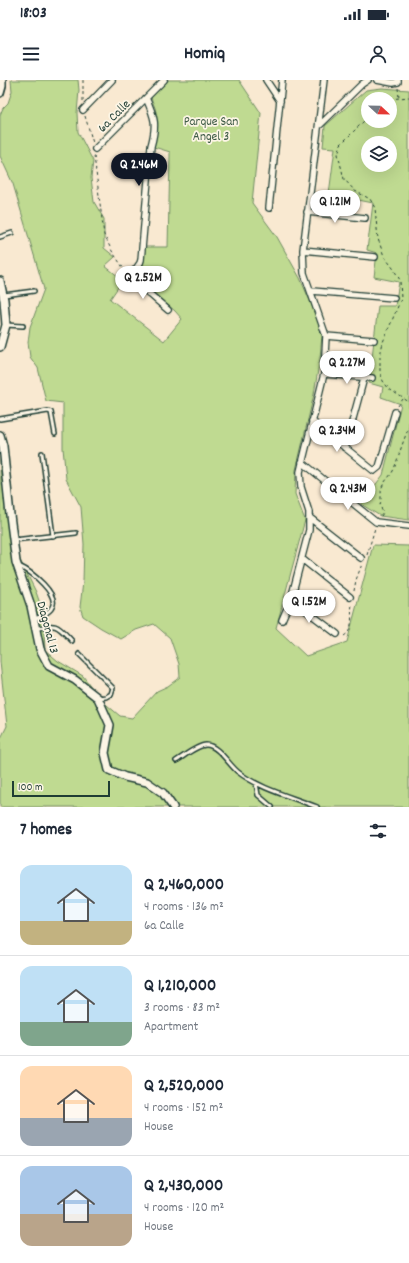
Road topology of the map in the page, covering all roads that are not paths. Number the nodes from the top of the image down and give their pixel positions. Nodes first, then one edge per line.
1 (2, 80) edge
2 (112, 80) edge
3 (164, 80) edge
4 (266, 80) edge
5 (282, 80) edge
6 (324, 80) edge
7 (368, 80) edge
8 (377, 80) edge
9 (398, 81) edge
10 (362, 82) edge
11 (0, 93) edge
12 (146, 98) junction
13 (280, 101) junction
14 (83, 110) road end
15 (320, 125) junction
16 (95, 149) road end
17 (269, 208) dead end
18 (307, 212) junction
19 (365, 218) dead end
20 (12, 233) dead end
21 (0, 237) edge
22 (303, 250) junction
23 (375, 257) dead end
24 (0, 281) edge
25 (34, 291) dead end
26 (312, 291) junction
27 (3, 296) junction
28 (394, 298) dead end
29 (168, 310) dead end
30 (6, 325) junction
31 (23, 326) dead end
32 (326, 336) junction
33 (374, 340) dead end
34 (0, 347) edge
35 (324, 374) junction
36 (364, 378) junction
37 (372, 378) dead end
38 (395, 412) road end
39 (0, 419) edge
40 (312, 422) junction
41 (55, 434) dead end
42 (0, 435) edge
43 (345, 448) junction
44 (42, 453) dead end
45 (302, 462) junction
46 (310, 518) junction
47 (409, 526) edge
48 (76, 533) dead end
49 (54, 536) junction
50 (13, 540) junction
51 (361, 558) dead end
52 (302, 559) junction
53 (17, 565) junction
54 (352, 598) road end
55 (291, 599) junction
56 (34, 619) junction
57 (282, 620) dead end
58 (36, 629) junction
59 (337, 634) road end
60 (72, 641) dead end
61 (79, 654) dead end
62 (98, 698) junction
63 (176, 762) dead end
64 (256, 783) junction
65 (173, 807) edge
66 (272, 807) edge
67 (317, 807) edge

1 - 11 street
2 - 14 street
3 - 12 street, 6a Calle
4 - 13 street
5 - 13 street
6 - 15 street
7 - 10 street
8 - 9 street
10 - 15 street
12 - 16 street, 6a Calle
12 - 29 street
13 - 17 street
15 - 18 street
18 - 19 street
18 - 22 street
20 - 21 lane
22 - 23 street
22 - 26 street
24 - 27 street
25 - 27 lane
26 - 28 street
26 - 32 street
27 - 30 street
30 - 31 lane
30 - 34 street
32 - 33 street
32 - 35 street
35 - 36 street
35 - 40 street
36 - 37 street
36 - 43 street
38 - 43 street
39 - 41 lane
40 - 43 street
40 - 45 street
42 - 50 street, Diagonal 13
44 - 49 lane
45 - 46 street
45 - 47 street
46 - 51 street
46 - 52 street
48 - 49 lane
49 - 50 lane
50 - 53 street, Diagonal 13
52 - 54 street
52 - 55 street
53 - 56 street, Diagonal 13
53 - 56 lane
55 - 57 street
55 - 59 street
56 - 58 street, Diagonal 13
58 - 60 lane
58 - 62 street, Diagonal 13
61 - 62 lane
62 - 65 street, Diagonal 13
63 - 64 lane
64 - 66 lane
64 - 67 lane

